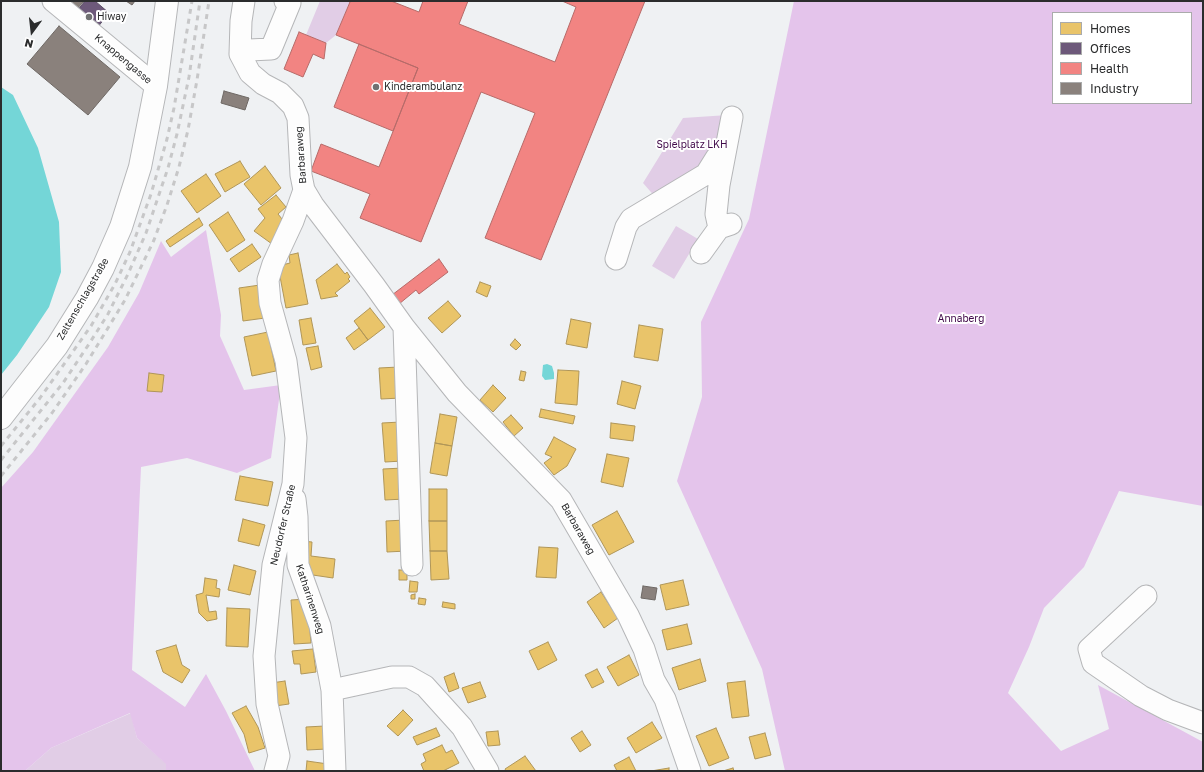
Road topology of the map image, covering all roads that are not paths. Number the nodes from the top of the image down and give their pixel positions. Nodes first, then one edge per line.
1 (53, 1) edge
2 (167, 1) edge
3 (244, 1) edge
4 (284, 1) edge
5 (240, 54) junction
6 (156, 86) junction
7 (732, 118) dead end
8 (724, 152) junction
9 (304, 190) junction
10 (701, 253) dead end
11 (616, 260) dead end
12 (404, 326) junction
13 (1, 418) edge
14 (293, 484) junction
15 (412, 565) dead end
16 (1146, 596) dead end
17 (332, 690) junction
18 (1203, 723) edge
19 (275, 771) edge
20 (335, 771) edge
21 (488, 771) edge
22 (690, 771) edge

1 - 6 street, Knappengasse
2 - 6 main road, Zeltenschlagstraße
3 - 5 street, Barbaraweg
4 - 5 street
5 - 9 street, Barbaraweg
6 - 13 main road, Zeltenschlagstraße
7 - 8 street
8 - 10 street
8 - 11 street
9 - 12 street, Barbaraweg
9 - 14 street, Neudorfer Straße
12 - 15 street
12 - 22 street, Barbaraweg
14 - 17 street, Katharinenweg
14 - 19 street, Neudorfer Straße
16 - 18 street
17 - 20 street, Katharinenweg
17 - 21 street

